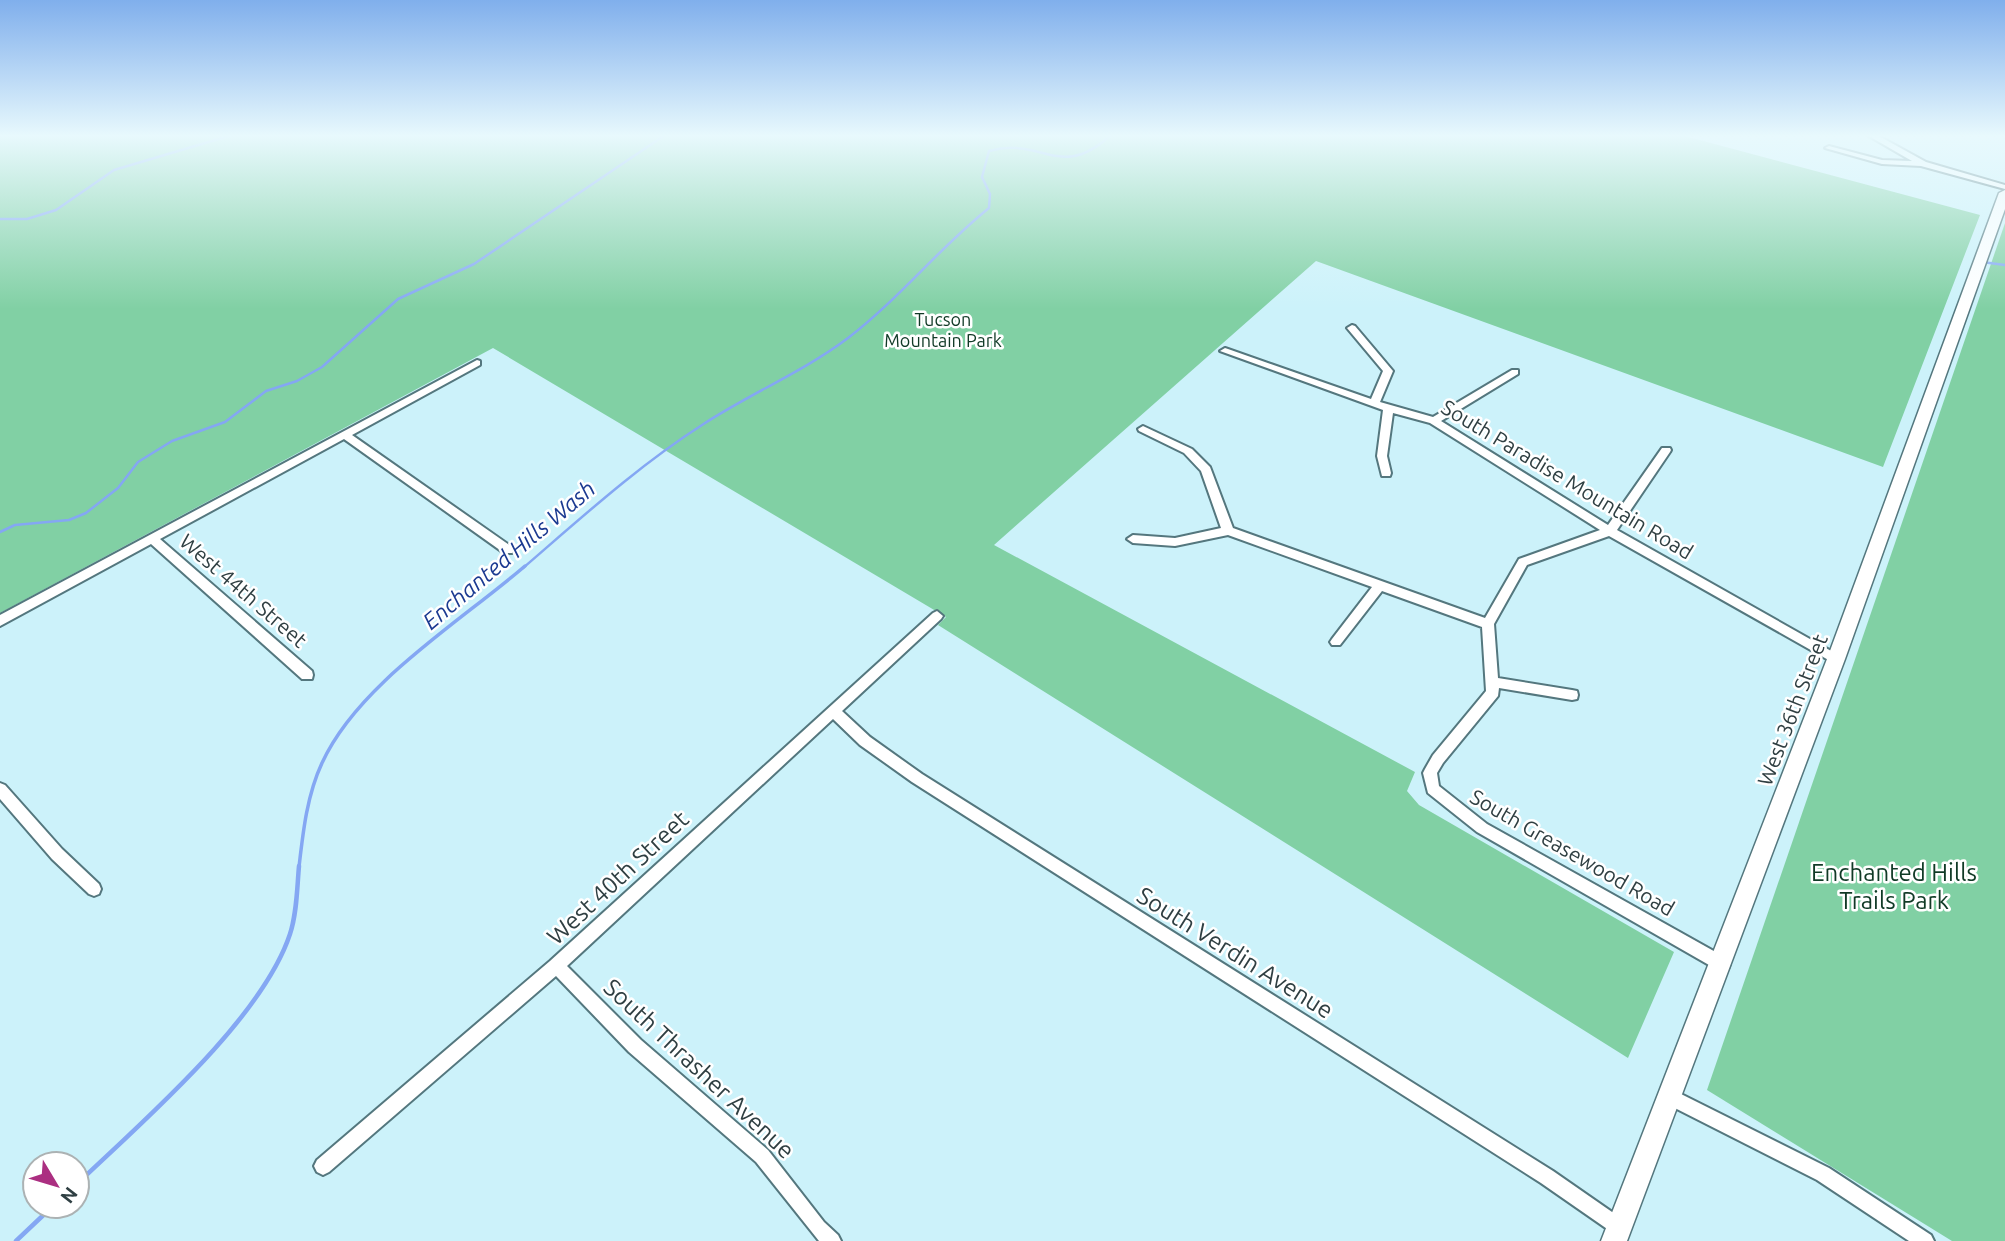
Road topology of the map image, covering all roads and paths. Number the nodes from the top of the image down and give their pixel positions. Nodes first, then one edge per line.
1 (2005, 193) edge
2 (1352, 328) dead end
3 (1225, 351) dead end
4 (477, 363) dead end
5 (1515, 372) dead end
6 (1374, 404) junction
7 (1389, 407) junction
8 (1434, 421) junction
9 (1143, 429) dead end
10 (344, 434) junction
11 (1666, 450) dead end
12 (1386, 473) dead end
13 (1228, 531) junction
14 (1610, 531) junction
15 (151, 538) junction
16 (1133, 539) dead end
17 (508, 550) dead end
18 (1380, 585) junction
19 (937, 616) dead end
20 (0, 621) edge
21 (1488, 624) junction
22 (1336, 642) dead end
23 (1836, 659) junction
24 (307, 675) dead end
25 (1492, 682) junction
26 (1572, 695) dead end
27 (833, 710) junction
28 (0, 789) edge
29 (94, 889) dead end
30 (1722, 964) junction
31 (556, 966) junction
32 (1669, 1096) junction
33 (323, 1166) dead end
34 (1617, 1234) edge
35 (832, 1241) edge
36 (1925, 1241) edge

1 - 23 street, West 36th Street
2 - 6 street
3 - 6 street, South Paradise Mountain Road
4 - 10 street
5 - 8 street
6 - 7 street, South Paradise Mountain Road
7 - 8 street, South Paradise Mountain Road
7 - 12 street
8 - 14 street, South Paradise Mountain Road
9 - 13 street
10 - 15 street
10 - 17 street
11 - 14 street
13 - 16 street
13 - 18 street
14 - 21 street
14 - 23 street, South Paradise Mountain Road
15 - 20 street
15 - 24 street, West 44th Street
18 - 21 street
18 - 22 street
19 - 27 street, West 40th Street
21 - 25 street
23 - 30 street, West 36th Street
25 - 26 street
25 - 30 street, South Greasewood Road
27 - 31 street, West 40th Street
27 - 34 street, South Verdin Avenue
28 - 29 street
30 - 32 street, West 36th Street
31 - 33 street, West 40th Street
31 - 35 street, South Thrasher Avenue
32 - 34 street, West 36th Street
32 - 36 street

